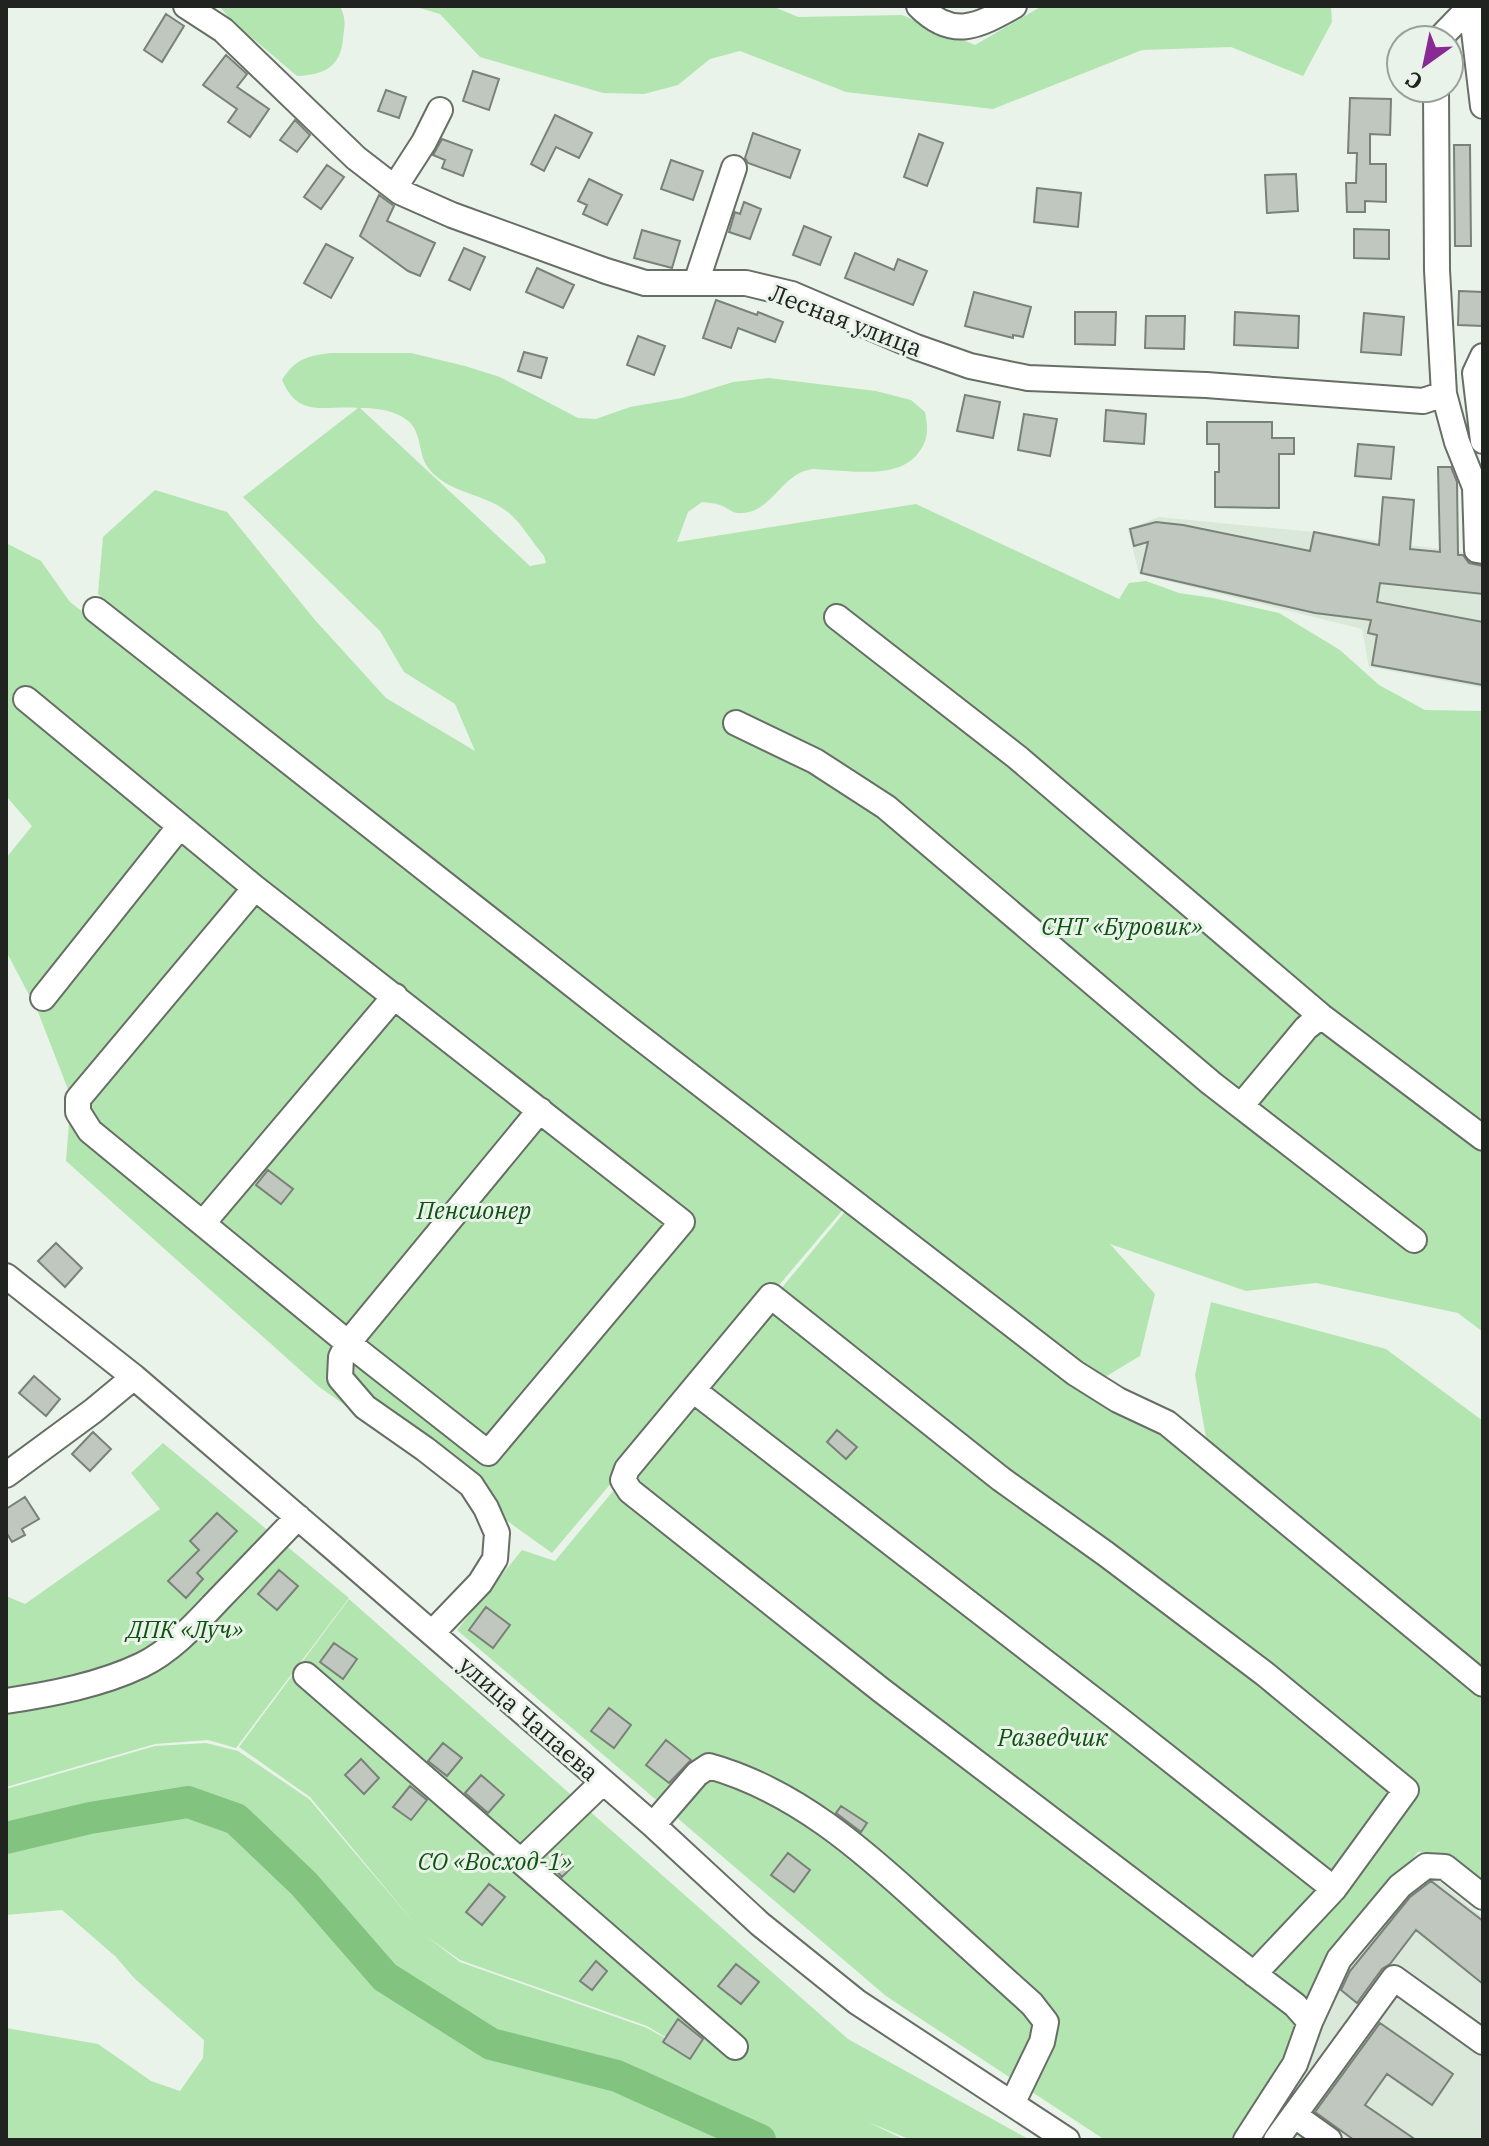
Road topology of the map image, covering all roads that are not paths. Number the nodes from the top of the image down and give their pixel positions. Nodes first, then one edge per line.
1 (186, 6) edge
2 (919, 6) edge
3 (1014, 6) edge
4 (1471, 6) edge
5 (1454, 24) edge
6 (1482, 95) edge
7 (1436, 104) edge
8 (440, 110) dead end
9 (734, 168) dead end
10 (395, 187) junction
11 (696, 283) junction
12 (1483, 356) edge
13 (1444, 394) junction
14 (1483, 441) edge
15 (1479, 487) edge
16 (1483, 551) edge
17 (96, 610) dead end
18 (837, 617) dead end
19 (26, 699) dead end
20 (736, 723) dead end
21 (180, 826) junction
22 (255, 888) junction
23 (395, 996) junction
24 (43, 998) dead end
25 (1321, 1016) junction
26 (1241, 1106) junction
27 (540, 1110) junction
28 (1483, 1138) edge
29 (203, 1223) junction
30 (1414, 1240) dead end
31 (6, 1276) edge
32 (348, 1343) junction
33 (134, 1377) junction
34 (693, 1390) junction
35 (6, 1475) edge
36 (298, 1517) junction
37 (432, 1633) junction
38 (306, 1675) dead end
39 (1483, 1684) edge
40 (6, 1701) edge
41 (603, 1782) junction
42 (653, 1825) junction
43 (521, 1861) junction
44 (1334, 1889) junction
45 (1483, 1897) edge
46 (1254, 1974) junction
47 (1310, 2022) junction
48 (1483, 2042) edge
49 (735, 2047) dead end
50 (1012, 2104) junction
51 (1294, 2115) junction
52 (1067, 2140) edge
53 (1246, 2140) edge
54 (1276, 2140) edge
55 (1329, 2140) edge

1 - 10 street, Лесная улица
2 - 3 street
4 - 5 street
4 - 6 street
7 - 13 street
8 - 10 street
9 - 11 street
10 - 11 street, Лесная улица
11 - 13 street, Лесная улица
12 - 14 street
13 - 15 street
15 - 16 street
17 - 39 street
18 - 25 street
19 - 21 street
20 - 26 street
21 - 22 street
21 - 24 street
22 - 23 street
22 - 29 street
23 - 27 street
23 - 29 street
25 - 26 street
25 - 28 street
26 - 30 street
27 - 32 street
27 - 32 street
29 - 32 street
31 - 33 street, улица Чапаева
32 - 37 street
33 - 35 street
33 - 36 street, улица Чапаева
34 - 44 street
34 - 44 street
34 - 46 street
36 - 37 street, улица Чапаева
36 - 40 street
37 - 41 street, улица Чапаева
38 - 43 street
41 - 42 street, улица Чапаева
41 - 43 street
42 - 50 street, улица Чапаева
42 - 50 street
43 - 49 street
44 - 46 street
45 - 47 street
46 - 47 street
47 - 53 street
48 - 51 street
50 - 52 street, улица Чапаева
51 - 54 street
51 - 55 street

